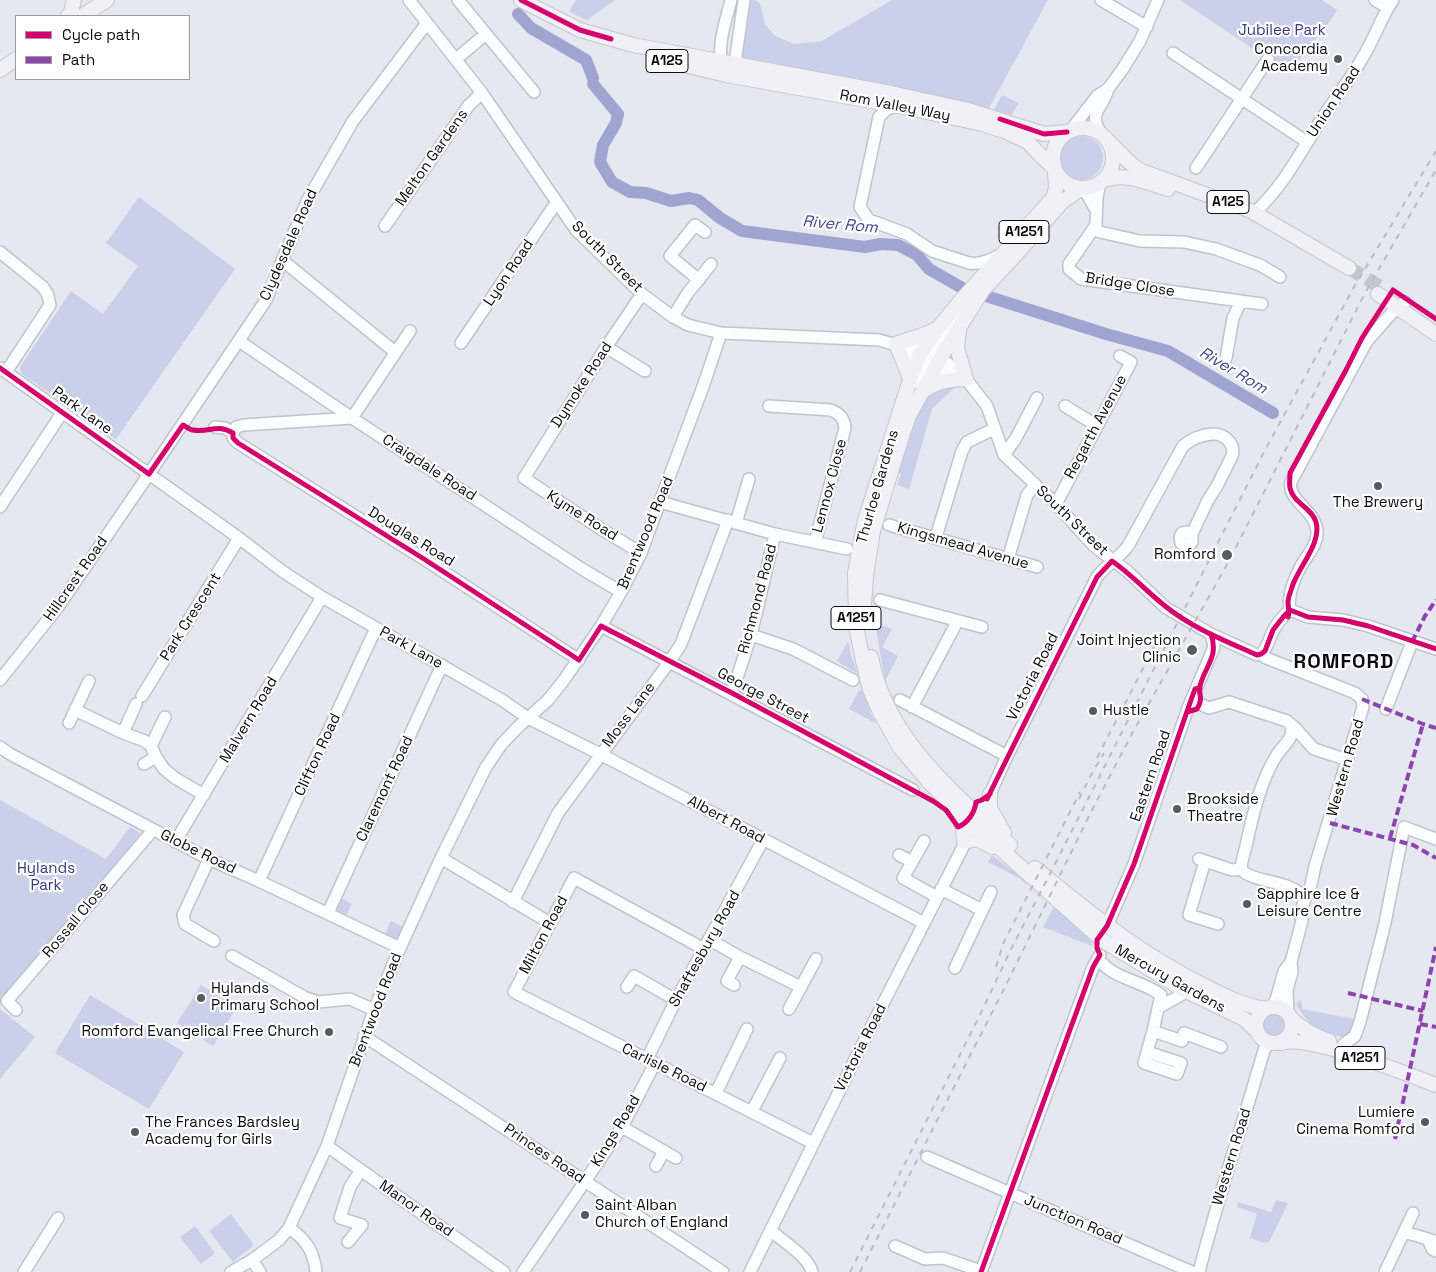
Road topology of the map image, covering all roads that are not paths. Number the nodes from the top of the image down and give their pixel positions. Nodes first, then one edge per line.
1 (74, 0) edge
2 (107, 0) edge
3 (409, 0) edge
4 (458, 0) edge
5 (521, 0) edge
6 (731, 0) edge
7 (744, 0) edge
8 (1101, 0) edge
9 (1158, 0) edge
10 (1375, 0) edge
11 (1390, 4) edge
12 (69, 15) edge
13 (84, 15) edge
14 (427, 23) junction
15 (1147, 26) junction
16 (486, 34) junction
17 (611, 39) junction
18 (15, 52) edge
19 (1173, 53) dead end
20 (456, 59) junction
21 (1268, 59) dead end
22 (15, 60) edge
23 (0, 61) edge
24 (720, 61) junction
25 (735, 63) junction
26 (0, 70) edge
27 (726, 75) junction
28 (1108, 89) junction
29 (534, 92) dead end
30 (482, 93) junction
31 (1241, 99) junction
32 (899, 106) junction
33 (1069, 131) junction
34 (1105, 138) junction
35 (1307, 142) junction
36 (1054, 168) junction
37 (1196, 168) dead end
38 (1102, 182) junction
39 (1083, 189) junction
40 (1269, 200) junction
41 (556, 203) junction
42 (1096, 210) junction
43 (1254, 213) junction
44 (1271, 222) junction
45 (385, 226) dead end
46 (1094, 229) junction
47 (705, 232) dead end
48 (0, 252) edge
49 (1005, 252) junction
50 (282, 260) junction
51 (712, 264) dead end
52 (1280, 277) dead end
53 (699, 280) junction
54 (1380, 291) tunnel mouth
55 (975, 292) junction
56 (642, 294) junction
57 (1241, 301) junction
58 (1262, 304) dead end
59 (1401, 305) junction
60 (673, 317) junction
61 (1436, 324) edge
62 (939, 327) junction
63 (959, 327) junction
64 (410, 331) dead end
65 (721, 332) junction
66 (1436, 334) edge
67 (239, 341) junction
68 (461, 343) dead end
69 (900, 345) junction
70 (606, 347) junction
71 (396, 352) junction
72 (920, 354) junction
73 (1120, 356) dead end
74 (1226, 358) dead end
75 (937, 364) junction
76 (3, 370) edge
77 (645, 371) dead end
78 (966, 379) junction
79 (909, 383) junction
80 (922, 392) junction
81 (1037, 398) dead end
82 (769, 406) dead end
83 (1064, 406) dead end
84 (62, 413) junction
85 (352, 418) junction
86 (1097, 426) junction
87 (215, 427) dead end
88 (994, 429) junction
89 (233, 433) junction
90 (1004, 455) junction
91 (151, 471) junction
92 (524, 478) joint
93 (749, 479) dead end
94 (1035, 485) junction
95 (660, 502) junction
96 (1056, 504) junction
97 (0, 507) edge
98 (732, 522) junction
99 (889, 525) dead end
100 (776, 534) junction
101 (1192, 534) dead end
102 (936, 537) junction
103 (239, 538) junction
104 (815, 542) junction
105 (848, 549) dead end
106 (641, 553) junction
107 (1008, 559) junction
108 (1112, 560) junction
109 (1037, 568) dead end
110 (621, 592) junction
111 (322, 597) junction
112 (880, 600) dead end
113 (1290, 610) junction
114 (957, 622) junction
115 (601, 626) junction
116 (376, 628) junction
117 (982, 628) dead end
118 (1210, 634) junction
119 (751, 635) junction
120 (1412, 642) junction
121 (1436, 649) edge
122 (1261, 654) junction
123 (579, 660) junction
124 (670, 661) junction
125 (442, 665) junction
126 (0, 680) edge
127 (853, 680) dead end
128 (90, 682) dead end
129 (732, 693) junction
130 (1362, 699) joint
131 (900, 700) dead end
132 (1191, 700) junction
133 (912, 707) junction
134 (1386, 708) dead end
135 (75, 710) junction
136 (165, 717) dead end
137 (528, 718) junction
138 (69, 723) dead end
139 (1291, 725) junction
140 (123, 733) junction
141 (0, 747) edge
142 (153, 751) junction
143 (600, 754) junction
144 (1007, 756) junction
145 (1348, 760) junction
146 (144, 764) dead end
147 (946, 784) junction
148 (912, 786) dead end
149 (990, 794) junction
150 (204, 795) junction
151 (955, 808) junction
152 (976, 820) junction
153 (153, 830) junction
154 (1436, 839) edge
155 (763, 840) junction
156 (924, 841) dead end
157 (175, 842) junction
158 (964, 842) junction
159 (899, 855) dead end
160 (441, 858) junction
161 (1018, 858) junction
162 (209, 859) junction
163 (912, 862) junction
164 (1241, 869) junction
165 (259, 881) junction
166 (991, 892) dead end
167 (939, 893) junction
168 (1307, 896) junction
169 (513, 902) junction
170 (1080, 905) junction
171 (1114, 908) junction
172 (982, 910) junction
173 (328, 913) junction
174 (550, 923) junction
175 (924, 923) junction
176 (1218, 924) dead end
177 (1107, 926) junction
178 (214, 942) dead end
179 (707, 944) junction
180 (400, 948) junction
181 (1121, 952) junction
182 (232, 956) dead end
183 (740, 957) junction
184 (816, 959) dead end
185 (1291, 962) junction
186 (640, 965) dead end
187 (955, 968) dead end
188 (634, 976) junction
189 (734, 985) dead end
190 (627, 987) dead end
191 (801, 987) junction
192 (1184, 990) junction
193 (514, 992) joint
194 (676, 1000) junction
195 (1158, 1008) junction
196 (1268, 1008) junction
197 (789, 1009) dead end
198 (16, 1010) dead end
199 (374, 1010) junction
200 (1290, 1016) junction
201 (747, 1029) dead end
202 (1256, 1030) junction
203 (1153, 1032) junction
204 (364, 1036) junction
205 (1275, 1043) junction
206 (1344, 1044) junction
207 (1221, 1047) dead end
208 (1147, 1052) dead end
209 (780, 1058) dead end
210 (651, 1061) junction
211 (1436, 1077) edge
212 (1436, 1086) edge
213 (716, 1093) junction
214 (752, 1111) junction
215 (622, 1126) junction
216 (813, 1143) junction
217 (327, 1146) junction
218 (664, 1151) junction
219 (927, 1157) dead end
220 (676, 1158) dead end
221 (656, 1166) dead end
222 (361, 1170) junction
223 (586, 1182) junction
224 (1010, 1193) junction
225 (1413, 1213) dead end
226 (58, 1218) dead end
227 (289, 1228) junction
228 (771, 1230) junction
229 (1404, 1232) junction
230 (348, 1242) dead end
231 (1432, 1244) edge
232 (895, 1246) dead end
233 (252, 1260) junction
234 (491, 1268) edge
235 (24, 1272) edge
236 (230, 1272) edge
237 (260, 1272) edge
238 (316, 1272) edge
239 (504, 1272) edge
240 (523, 1272) edge
241 (723, 1272) edge
242 (750, 1272) edge
243 (812, 1272) edge
244 (981, 1272) edge
245 (1192, 1272) edge
246 (1199, 1272) edge
247 (1386, 1272) edge

1 - 12 main road
2 - 13 main road
3 - 14 street, South Street
4 - 16 street
5 - 17 main road, Rom Valley Way / A125
6 - 24 street
7 - 25 street
8 - 15 street
9 - 15 street
10 - 11 street
11 - 35 street, Union Road
14 - 20 street, South Street
14 - 50 street, Clydesdale Road
15 - 28 street
16 - 20 street
16 - 29 street
17 - 24 main road, Rom Valley Way / A125
17 - 27 main road, Rom Valley Way / A125
18 - 23 main road
19 - 31 street
20 - 30 street, South Street
21 - 31 street
22 - 26 main road
24 - 25 main road, Rom Valley Way / A125
24 - 27 street
25 - 27 street
25 - 33 main road, Rom Valley Way / A125
27 - 32 main road, Rom Valley Way / A125
28 - 33 street
28 - 34 street
30 - 41 street, South Street
30 - 45 street, Melton Gardens
31 - 35 street
31 - 37 street
32 - 36 main road, Rom Valley Way / A125
32 - 49 street
33 - 34 main road
33 - 36 main road
34 - 38 main road
34 - 43 main road, A125
35 - 40 street, Union Road
36 - 39 main road
36 - 49 main road, A1251
38 - 39 main road
38 - 42 street
38 - 44 main road, A125
39 - 42 street
39 - 55 main road, A1251
40 - 43 street, Union Road
40 - 44 street
41 - 56 street, South Street
41 - 68 street, Lyon Road
42 - 46 street
43 - 44 main road, A125
46 - 52 street
46 - 57 street, Bridge Close
47 - 53 street
48 - 76 street
49 - 55 main road, A1251
50 - 67 street, Clydesdale Road
50 - 71 street
51 - 53 street
53 - 60 street
54 - 59 main road
55 - 62 main road, A1251
55 - 63 main road, A1251
55 - 72 street
56 - 60 street, South Street
56 - 70 street, Dymoke Road
57 - 58 street, Bridge Close
57 - 74 street
59 - 61 main road
59 - 66 main road
59 - 113 street
60 - 65 street, South Street
62 - 69 main road, A1251
62 - 72 main road, A1251
63 - 75 main road, A1251
63 - 78 main road, A1251
64 - 71 street
65 - 69 street, South Street
65 - 95 street, Brentwood Road
67 - 85 street, Craigdale Road
67 - 91 street, Clydesdale Road
69 - 72 street, South Street
69 - 79 main road
70 - 77 street
70 - 92 street, Dymoke Road
71 - 85 street
72 - 75 street, South Street
72 - 79 main road, Thurloe Gardens / A1251
73 - 86 street, Regarth Avenue
75 - 78 street, South Street
75 - 79 street
75 - 80 main road, Thurloe Gardens / A1251
76 - 84 street, Park Lane
78 - 80 main road
78 - 88 street, South Street
79 - 151 main road, Thurloe Gardens / A1251
80 - 147 main road, Thurloe Gardens / A1251
81 - 90 street
82 - 104 street, Lennox Close
83 - 86 street
84 - 91 street, Park Lane
84 - 97 street
85 - 89 street
85 - 110 street, Craigdale Road
86 - 96 street, Regarth Avenue
87 - 89 street
88 - 90 street, South Street
88 - 102 street
89 - 123 street, Douglas Road
90 - 94 street, South Street
91 - 103 street, Park Lane
91 - 126 street, Hillcrest Road
92 - 106 street, Kyme Road
93 - 98 street, Moss Lane
94 - 96 street, South Street
94 - 107 street
95 - 98 street
95 - 106 street, Brentwood Road
96 - 108 street, South Street
98 - 100 street
98 - 124 street, Moss Lane
99 - 102 street, Kingsmead Avenue
100 - 104 street
100 - 119 street, Richmond Road
101 - 108 street, Victoria Road
102 - 107 street, Kingsmead Avenue
103 - 111 street, Park Lane
103 - 140 street, Park Crescent
104 - 105 street
106 - 110 street, Brentwood Road
107 - 109 street, Kingsmead Avenue
108 - 118 street, South Street
108 - 144 street, Victoria Road
110 - 115 street, Brentwood Road
111 - 116 street, Park Lane
111 - 150 street, Malvern Road
112 - 114 street
113 - 120 street
113 - 122 street
114 - 117 street
114 - 133 street
115 - 123 street, Brentwood Road
115 - 124 street, George Street
116 - 125 street, Park Lane
116 - 165 street, Clifton Road
118 - 122 street, South Street
118 - 132 street, Eastern Road
119 - 127 street
119 - 129 street, Richmond Road
120 - 121 street
120 - 134 street
122 - 130 street, South Street
123 - 137 street, Brentwood Road
124 - 129 street, George Street
124 - 143 street, Moss Lane
125 - 137 street, Park Lane
125 - 173 street, Claremont Road
128 - 135 street
129 - 148 street, George Street
130 - 145 street, Western Road
131 - 133 street
132 - 139 street
132 - 171 street, Eastern Road
133 - 144 street
135 - 138 street
135 - 140 street
136 - 142 street
137 - 143 street, Albert Road
137 - 160 street, Brentwood Road
139 - 145 street
139 - 164 street
140 - 142 street
141 - 153 street, Globe Road
142 - 146 street
142 - 150 street
143 - 155 street, Albert Road
143 - 169 street, Moss Lane
144 - 149 street, Victoria Road
145 - 168 street, Western Road
147 - 149 main road, A1251
147 - 152 main road, Thurloe Gardens / A1251
149 - 152 street, Victoria Road
149 - 161 main road, A1251
150 - 157 street, Malvern Road
151 - 152 main road, Thurloe Gardens / A1251
151 - 158 main road, A1251
152 - 158 street, Victoria Road
152 - 161 main road, Mercury Gardens / A1251
153 - 157 street, Globe Road
153 - 198 street, Rossall Close
154 - 206 street
155 - 175 street, Albert Road
155 - 179 street, Shaftesbury Road
156 - 163 street
157 - 162 street, Globe Road
158 - 161 main road, A1251
158 - 167 street, Victoria Road
159 - 163 street
160 - 169 street
160 - 180 street, Brentwood Road
161 - 170 main road, Mercury Gardens / A1251
161 - 181 main road, Mercury Gardens / A1251
162 - 165 street, Globe Road
162 - 178 street
163 - 167 street
164 - 168 street
164 - 176 street
165 - 173 street, Globe Road
166 - 172 street
167 - 172 street
167 - 175 street, Victoria Road
168 - 185 street, Western Road
169 - 174 street
170 - 171 street
170 - 177 main road, Mercury Gardens / A1251
171 - 177 street, Eastern Road
172 - 187 street
173 - 180 street, Globe Road
174 - 179 street, Milton Road
174 - 193 street, Milton Road
175 - 216 street, Victoria Road
177 - 181 main road
177 - 196 main road, Mercury Gardens / A1251
179 - 183 street
179 - 194 street, Shaftesbury Road
180 - 199 street, Brentwood Road
181 - 192 main road, Mercury Gardens / A1251
182 - 199 street
183 - 189 street
183 - 191 street
184 - 191 street
185 - 196 street, Western Road
185 - 200 street, Western Road
186 - 188 street
188 - 190 street
188 - 194 street
191 - 197 street
192 - 195 street
192 - 202 main road, Mercury Gardens / A1251
193 - 210 street, Carlisle Road
194 - 210 street, Shaftesbury Road
195 - 203 street
195 - 224 street
196 - 200 main road, A1251
196 - 202 main road
199 - 204 street, Brentwood Road
200 - 205 main road
200 - 206 main road, A1251
201 - 213 street
202 - 205 main road, A1251
203 - 207 street
203 - 208 street
204 - 217 street, Brentwood Road
204 - 223 street, Princes Road
205 - 212 main road, A1251
205 - 246 street, Western Road
206 - 211 main road, A1251
209 - 214 street
210 - 213 street, Carlisle Road
210 - 215 street, Kings Road
213 - 214 street, Carlisle Road
214 - 216 street, Carlisle Road
215 - 218 street
215 - 223 street, Kings Road
216 - 228 street, Victoria Road
217 - 222 street, Manor Road
217 - 227 street, Brentwood Road
218 - 220 street
218 - 221 street
219 - 224 street, Junction Road
222 - 230 street
222 - 234 street, Manor Road
223 - 240 street, Kings Road
223 - 241 street, Princes Road
224 - 244 street
224 - 245 street, Junction Road
225 - 229 street
226 - 235 street
227 - 233 street, Brentwood Road
227 - 238 street
228 - 242 street, Victoria Road
228 - 243 street
229 - 231 street
229 - 247 street
232 - 244 street
233 - 236 street, Brentwood Road
233 - 237 street
234 - 239 street, Manor Road

